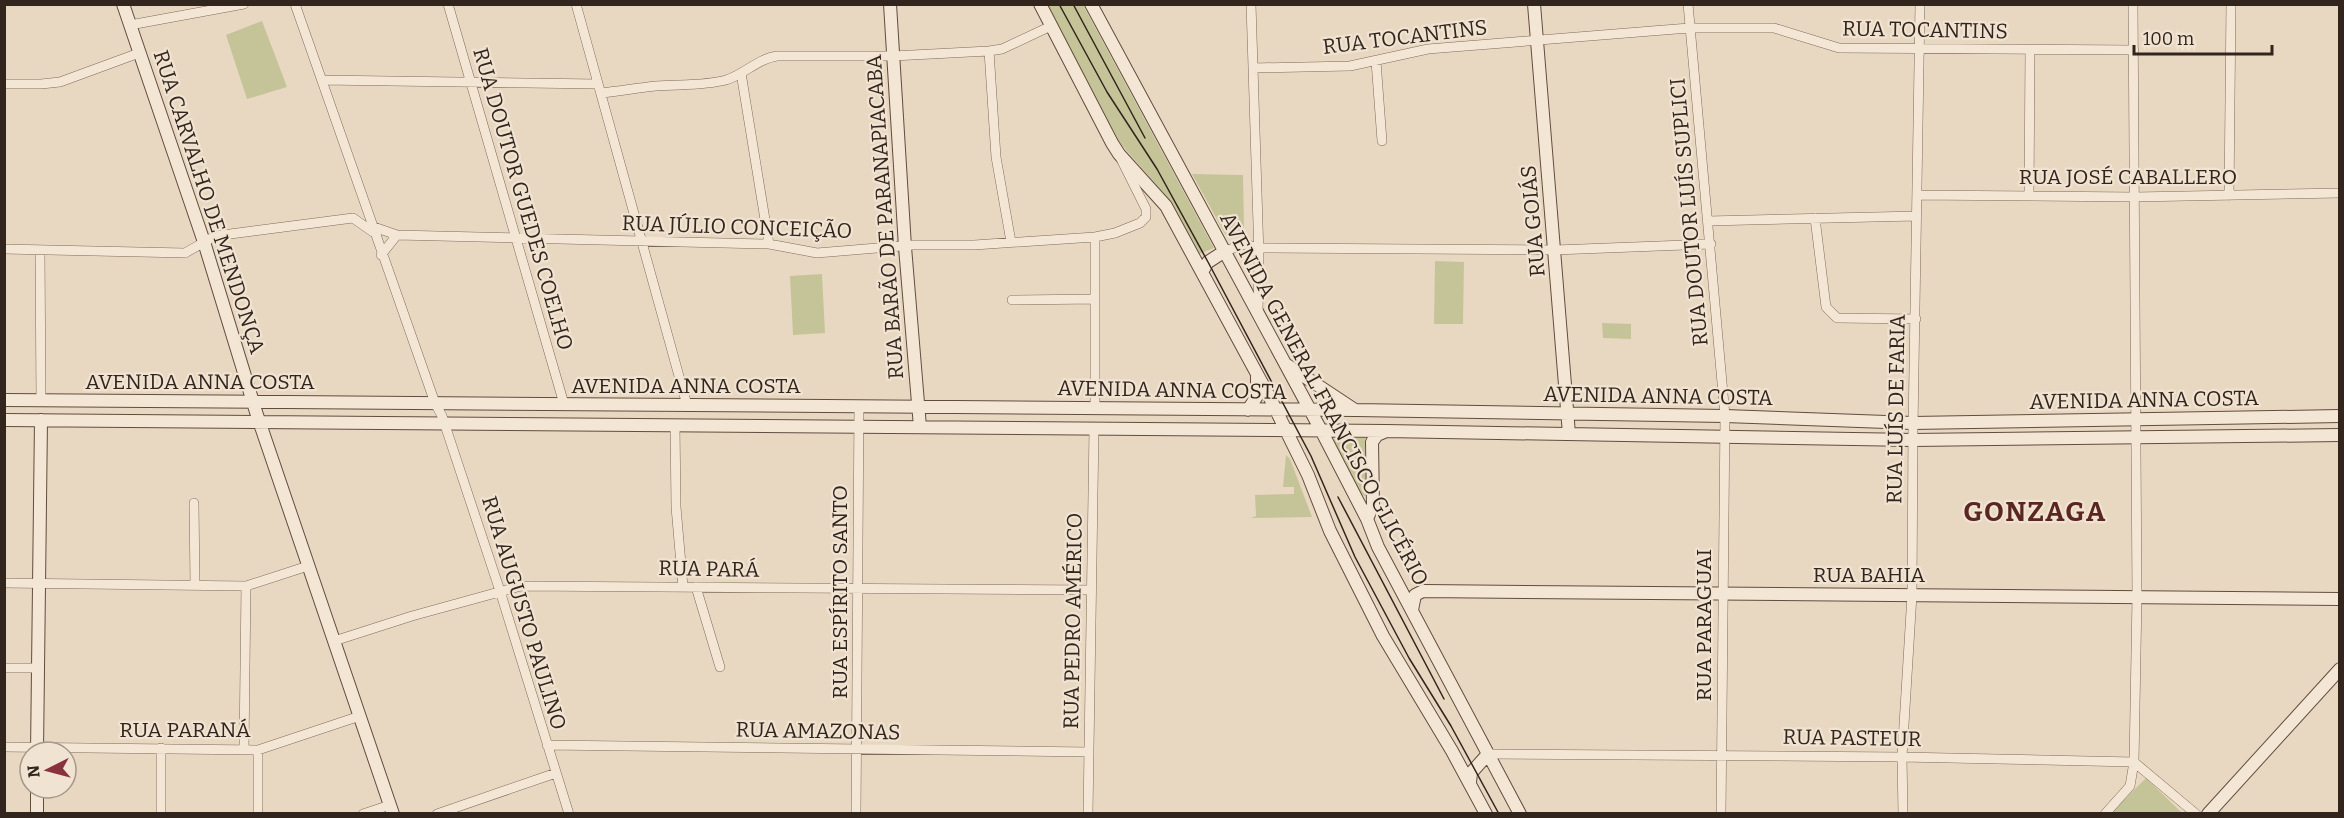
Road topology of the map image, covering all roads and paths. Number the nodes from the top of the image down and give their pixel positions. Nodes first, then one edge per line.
1 (123, 4) edge
2 (243, 4) edge
3 (295, 4) edge
4 (448, 4) edge
5 (576, 4) edge
6 (890, 4) edge
7 (1040, 4) edge
8 (1091, 4) edge
9 (1251, 4) edge
10 (1534, 4) edge
11 (1688, 4) edge
12 (1920, 4) edge
13 (2133, 4) edge
14 (2231, 4) edge
15 (130, 25) junction
16 (1051, 26) junction
17 (1689, 28) junction
18 (1537, 41) junction
19 (1919, 48) junction
20 (2030, 50) junction
21 (2134, 50) junction
22 (989, 51) junction
23 (139, 52) junction
24 (893, 56) junction
25 (1376, 61) junction
26 (1253, 68) junction
27 (741, 73) junction
28 (322, 80) junction
29 (470, 81) junction
30 (4, 84) edge
31 (599, 89) junction
32 (1383, 141) dead end
33 (1119, 154) junction
34 (2340, 193) edge
35 (1917, 195) junction
36 (2029, 196) junction
37 (2229, 196) junction
38 (361, 197) junction
39 (2135, 197) junction
40 (1917, 216) junction
41 (353, 218) junction
42 (1815, 218) junction
43 (1708, 221) junction
44 (372, 229) junction
45 (397, 235) junction
46 (515, 237) junction
47 (1095, 237) junction
48 (204, 242) junction
49 (642, 242) junction
50 (1011, 242) junction
51 (769, 244) junction
52 (1711, 244) junction
53 (905, 246) junction
54 (4, 249) edge
55 (40, 250) junction
56 (1555, 250) junction
57 (1225, 251) junction
58 (1259, 252) junction
59 (381, 255) junction
60 (1202, 272) junction
61 (1095, 299) junction
62 (1012, 300) dead end
63 (1258, 316) junction
64 (1916, 319) junction
65 (1284, 363) junction
66 (1257, 373) junction
67 (4, 400) edge
68 (41, 400) junction
69 (435, 403) junction
70 (564, 404) junction
71 (687, 405) junction
72 (859, 406) junction
73 (918, 407) junction
74 (1095, 409) junction
75 (1137, 409) junction
76 (1248, 410) junction
77 (1276, 410) junction
78 (1356, 410) junction
79 (1311, 411) junction
80 (256, 412) junction
81 (1567, 414) junction
82 (2340, 416) edge
83 (4, 420) edge
84 (41, 420) junction
85 (1725, 420) junction
86 (2134, 421) junction
87 (445, 423) junction
88 (1913, 423) junction
89 (675, 425) junction
90 (858, 427) junction
91 (920, 427) junction
92 (1094, 429) junction
93 (1287, 431) junction
94 (1386, 431) junction
95 (1322, 432) junction
96 (1569, 435) junction
97 (2340, 435) edge
98 (1723, 437) junction
99 (2134, 439) junction
100 (1913, 440) junction
101 (194, 503) dead end
102 (1367, 519) junction
103 (308, 566) junction
104 (4, 583) edge
105 (39, 584) junction
106 (195, 585) junction
107 (246, 586) junction
108 (683, 587) junction
109 (696, 587) junction
110 (858, 588) junction
111 (1091, 590) junction
112 (500, 591) junction
113 (1722, 593) junction
114 (1912, 595) junction
115 (2137, 597) junction
116 (2340, 599) edge
117 (1412, 610) junction
118 (334, 641) junction
119 (4, 668) edge
120 (38, 668) junction
121 (720, 668) dead end
122 (2340, 669) edge
123 (2340, 686) edge
124 (2320, 692) junction
125 (360, 716) junction
126 (37, 740) edge
127 (547, 746) junction
128 (161, 748) junction
129 (78, 749) edge
130 (244, 749) junction
131 (857, 749) junction
132 (258, 750) junction
133 (1089, 752) junction
134 (1488, 754) junction
135 (1721, 754) junction
136 (1902, 757) junction
137 (2134, 762) junction
138 (556, 773) junction
139 (1470, 782) junction
140 (391, 809) edge
141 (161, 813) edge
142 (258, 813) edge
143 (363, 813) edge
144 (437, 813) edge
145 (569, 813) edge
146 (856, 813) edge
147 (1088, 813) edge
148 (1486, 813) edge
149 (1520, 813) edge
150 (1721, 813) edge
151 (1903, 813) edge
152 (2105, 813) edge
153 (2196, 813) edge
154 (2208, 813) edge

1 - 15 main road, RUA CARVALHO DE MENDONÇA
2 - 15 street
3 - 28 street, RUA AUGUSTO PAULINO
4 - 29 street, RUA DOUTOR GUEDES COELHO
5 - 31 street
6 - 24 main road, RUA BARÃO DE PARANAPIACABA
7 - 16 main road
8 - 57 main road, AVENIDA GENERAL FRANCISCO GLICÉRIO
9 - 26 street
10 - 18 main road, RUA GOIÁS
11 - 17 street, RUA DOUTOR LUÍS SUPLICI
12 - 19 street, RUA LUÍS DE FARIA
13 - 21 street
14 - 37 street
15 - 23 main road, RUA CARVALHO DE MENDONÇA
16 - 22 street
16 - 33 main road
17 - 18 street, RUA TOCANTINS
17 - 19 street, RUA TOCANTINS
17 - 43 street, RUA DOUTOR LUÍS SUPLICI
18 - 25 street, RUA TOCANTINS
18 - 56 main road, RUA GOIÁS
19 - 20 street, RUA TOCANTINS
19 - 35 street, RUA LUÍS DE FARIA
20 - 21 street, RUA TOCANTINS
20 - 36 street
21 - 39 street
22 - 24 street
22 - 50 street
23 - 30 street
23 - 48 main road, RUA CARVALHO DE MENDONÇA
24 - 27 street
24 - 53 main road, RUA BARÃO DE PARANAPIACABA
25 - 26 street, RUA TOCANTINS
25 - 32 street
26 - 58 street
27 - 31 street
27 - 51 street
28 - 29 street
28 - 38 street, RUA AUGUSTO PAULINO
29 - 31 street
29 - 46 street, RUA DOUTOR GUEDES COELHO
31 - 49 street
33 - 47 street, RUA JÚLIO CONCEIÇÃO
33 - 60 main road
34 - 37 street, RUA JOSÉ CABALLERO
35 - 36 street, RUA JOSÉ CABALLERO
35 - 40 street, RUA LUÍS DE FARIA
36 - 39 street, RUA JOSÉ CABALLERO
37 - 39 street, RUA JOSÉ CABALLERO
38 - 41 street
38 - 44 street, RUA AUGUSTO PAULINO
39 - 86 street
40 - 42 street
40 - 64 street, RUA LUÍS DE FARIA
41 - 44 street, RUA JÚLIO CONCEIÇÃO
41 - 48 street
42 - 43 street
42 - 64 street
43 - 52 street, RUA DOUTOR LUÍS SUPLICI
44 - 45 street, RUA JÚLIO CONCEIÇÃO
44 - 59 street, RUA AUGUSTO PAULINO
45 - 46 street, RUA JÚLIO CONCEIÇÃO
45 - 59 street
46 - 49 street, RUA JÚLIO CONCEIÇÃO
46 - 70 street, RUA DOUTOR GUEDES COELHO
47 - 50 street, RUA JÚLIO CONCEIÇÃO
47 - 61 street
48 - 55 street
48 - 80 main road, RUA CARVALHO DE MENDONÇA
49 - 51 street, RUA JÚLIO CONCEIÇÃO
49 - 71 street
50 - 53 street, RUA JÚLIO CONCEIÇÃO
51 - 53 street, RUA JÚLIO CONCEIÇÃO
52 - 56 street
52 - 85 street, RUA DOUTOR LUÍS SUPLICI
53 - 73 main road, RUA BARÃO DE PARANAPIACABA
54 - 55 street
55 - 68 street
56 - 58 street
56 - 81 main road, RUA GOIÁS
57 - 58 street
57 - 60 main road
57 - 63 main road, AVENIDA GENERAL FRANCISCO GLICÉRIO
58 - 63 street
59 - 69 street, RUA AUGUSTO PAULINO
60 - 66 main road
61 - 62 street
61 - 74 street
63 - 65 main road, AVENIDA GENERAL FRANCISCO GLICÉRIO
64 - 88 street, RUA LUÍS DE FARIA
65 - 78 main road
65 - 79 main road, AVENIDA GENERAL FRANCISCO GLICÉRIO
66 - 76 main road
66 - 77 main road
67 - 68 main road, AVENIDA ANNA COSTA
68 - 80 main road, AVENIDA ANNA COSTA
69 - 70 main road, AVENIDA ANNA COSTA
69 - 80 main road, AVENIDA ANNA COSTA
69 - 87 street, RUA AUGUSTO PAULINO
70 - 71 main road, AVENIDA ANNA COSTA
71 - 72 main road, AVENIDA ANNA COSTA
72 - 73 main road, AVENIDA ANNA COSTA
72 - 90 street, RUA ESPÍRITO SANTO
73 - 74 main road, AVENIDA ANNA COSTA
73 - 91 main road, RUA BARÃO DE PARANAPIACABA
74 - 75 main road, AVENIDA ANNA COSTA
75 - 76 main road, AVENIDA ANNA COSTA
75 - 92 main road
76 - 77 main road, AVENIDA ANNA COSTA
77 - 79 main road, AVENIDA ANNA COSTA
77 - 93 main road
78 - 79 main road, AVENIDA ANNA COSTA
78 - 81 main road, AVENIDA ANNA COSTA
79 - 95 main road, AVENIDA GENERAL FRANCISCO GLICÉRIO
80 - 84 main road, AVENIDA ANNA COSTA
80 - 87 main road, AVENIDA ANNA COSTA
80 - 103 main road, RUA CARVALHO DE MENDONÇA
81 - 85 main road, AVENIDA ANNA COSTA
81 - 96 main road, RUA GOIÁS
82 - 86 main road, AVENIDA ANNA COSTA
83 - 84 main road, AVENIDA ANNA COSTA
84 - 105 main road
85 - 88 main road, AVENIDA ANNA COSTA
85 - 98 street, RUA DOUTOR LUÍS SUPLICI
86 - 88 main road, AVENIDA ANNA COSTA
86 - 99 street
87 - 89 main road, AVENIDA ANNA COSTA
87 - 112 street, RUA AUGUSTO PAULINO
88 - 100 street, RUA LUÍS DE FARIA
89 - 90 main road, AVENIDA ANNA COSTA
89 - 108 street
90 - 91 main road, AVENIDA ANNA COSTA
90 - 110 street, RUA ESPÍRITO SANTO
91 - 92 main road, AVENIDA ANNA COSTA
92 - 93 main road, AVENIDA ANNA COSTA
92 - 111 street, RUA PEDRO AMÉRICO
93 - 95 main road, AVENIDA ANNA COSTA
93 - 139 main road
94 - 95 main road, AVENIDA ANNA COSTA
94 - 96 main road, AVENIDA ANNA COSTA
94 - 102 main road
95 - 102 main road, AVENIDA GENERAL FRANCISCO GLICÉRIO
96 - 98 main road, AVENIDA ANNA COSTA
97 - 99 main road, AVENIDA ANNA COSTA
98 - 100 main road, AVENIDA ANNA COSTA
98 - 113 street, RUA PARAGUAI
99 - 100 main road, AVENIDA ANNA COSTA
99 - 115 street
100 - 114 street, RUA LUÍS DE FARIA
101 - 106 street
102 - 117 main road, AVENIDA GENERAL FRANCISCO GLICÉRIO
103 - 107 street
103 - 118 main road, RUA CARVALHO DE MENDONÇA
104 - 105 street
105 - 106 street
105 - 120 main road
106 - 107 street
107 - 130 street
108 - 109 street, RUA PARÁ
108 - 112 street, RUA PARÁ
109 - 110 street, RUA PARÁ
109 - 121 street
110 - 111 street, RUA PARÁ
110 - 131 street, RUA ESPÍRITO SANTO
111 - 133 street, RUA PEDRO AMÉRICO
112 - 118 street, RUA PARÁ
112 - 127 street, RUA AUGUSTO PAULINO
113 - 114 main road, RUA BAHIA
113 - 117 main road, RUA BAHIA
113 - 135 street, RUA PARAGUAI
114 - 115 main road, RUA BAHIA
114 - 136 street, RUA LUÍS DE FARIA
115 - 116 main road, RUA BAHIA
115 - 137 street
117 - 134 main road, AVENIDA GENERAL FRANCISCO GLICÉRIO
118 - 125 main road, RUA CARVALHO DE MENDONÇA
119 - 120 street
120 - 126 main road
122 - 124 main road
123 - 124 main road
124 - 154 main road
125 - 132 street, RUA PARANÁ
125 - 140 main road, RUA CARVALHO DE MENDONÇA
127 - 131 street, RUA AMAZONAS
127 - 138 street, RUA AUGUSTO PAULINO
128 - 129 street, RUA PARANÁ
128 - 130 street, RUA PARANÁ
128 - 141 street
130 - 132 street, RUA PARANÁ
131 - 133 street, RUA AMAZONAS
131 - 146 street, RUA ESPÍRITO SANTO
132 - 142 street
133 - 147 street, RUA PEDRO AMÉRICO
134 - 135 street, RUA PASTEUR
134 - 139 main road
134 - 149 main road, AVENIDA GENERAL FRANCISCO GLICÉRIO
135 - 136 street, RUA PASTEUR
135 - 150 street, RUA PARAGUAI
136 - 137 street, RUA PASTEUR
136 - 151 street, RUA LUÍS DE FARIA
137 - 152 street
137 - 153 street
138 - 144 street
138 - 145 street, RUA AUGUSTO PAULINO
139 - 148 main road
140 - 143 street

